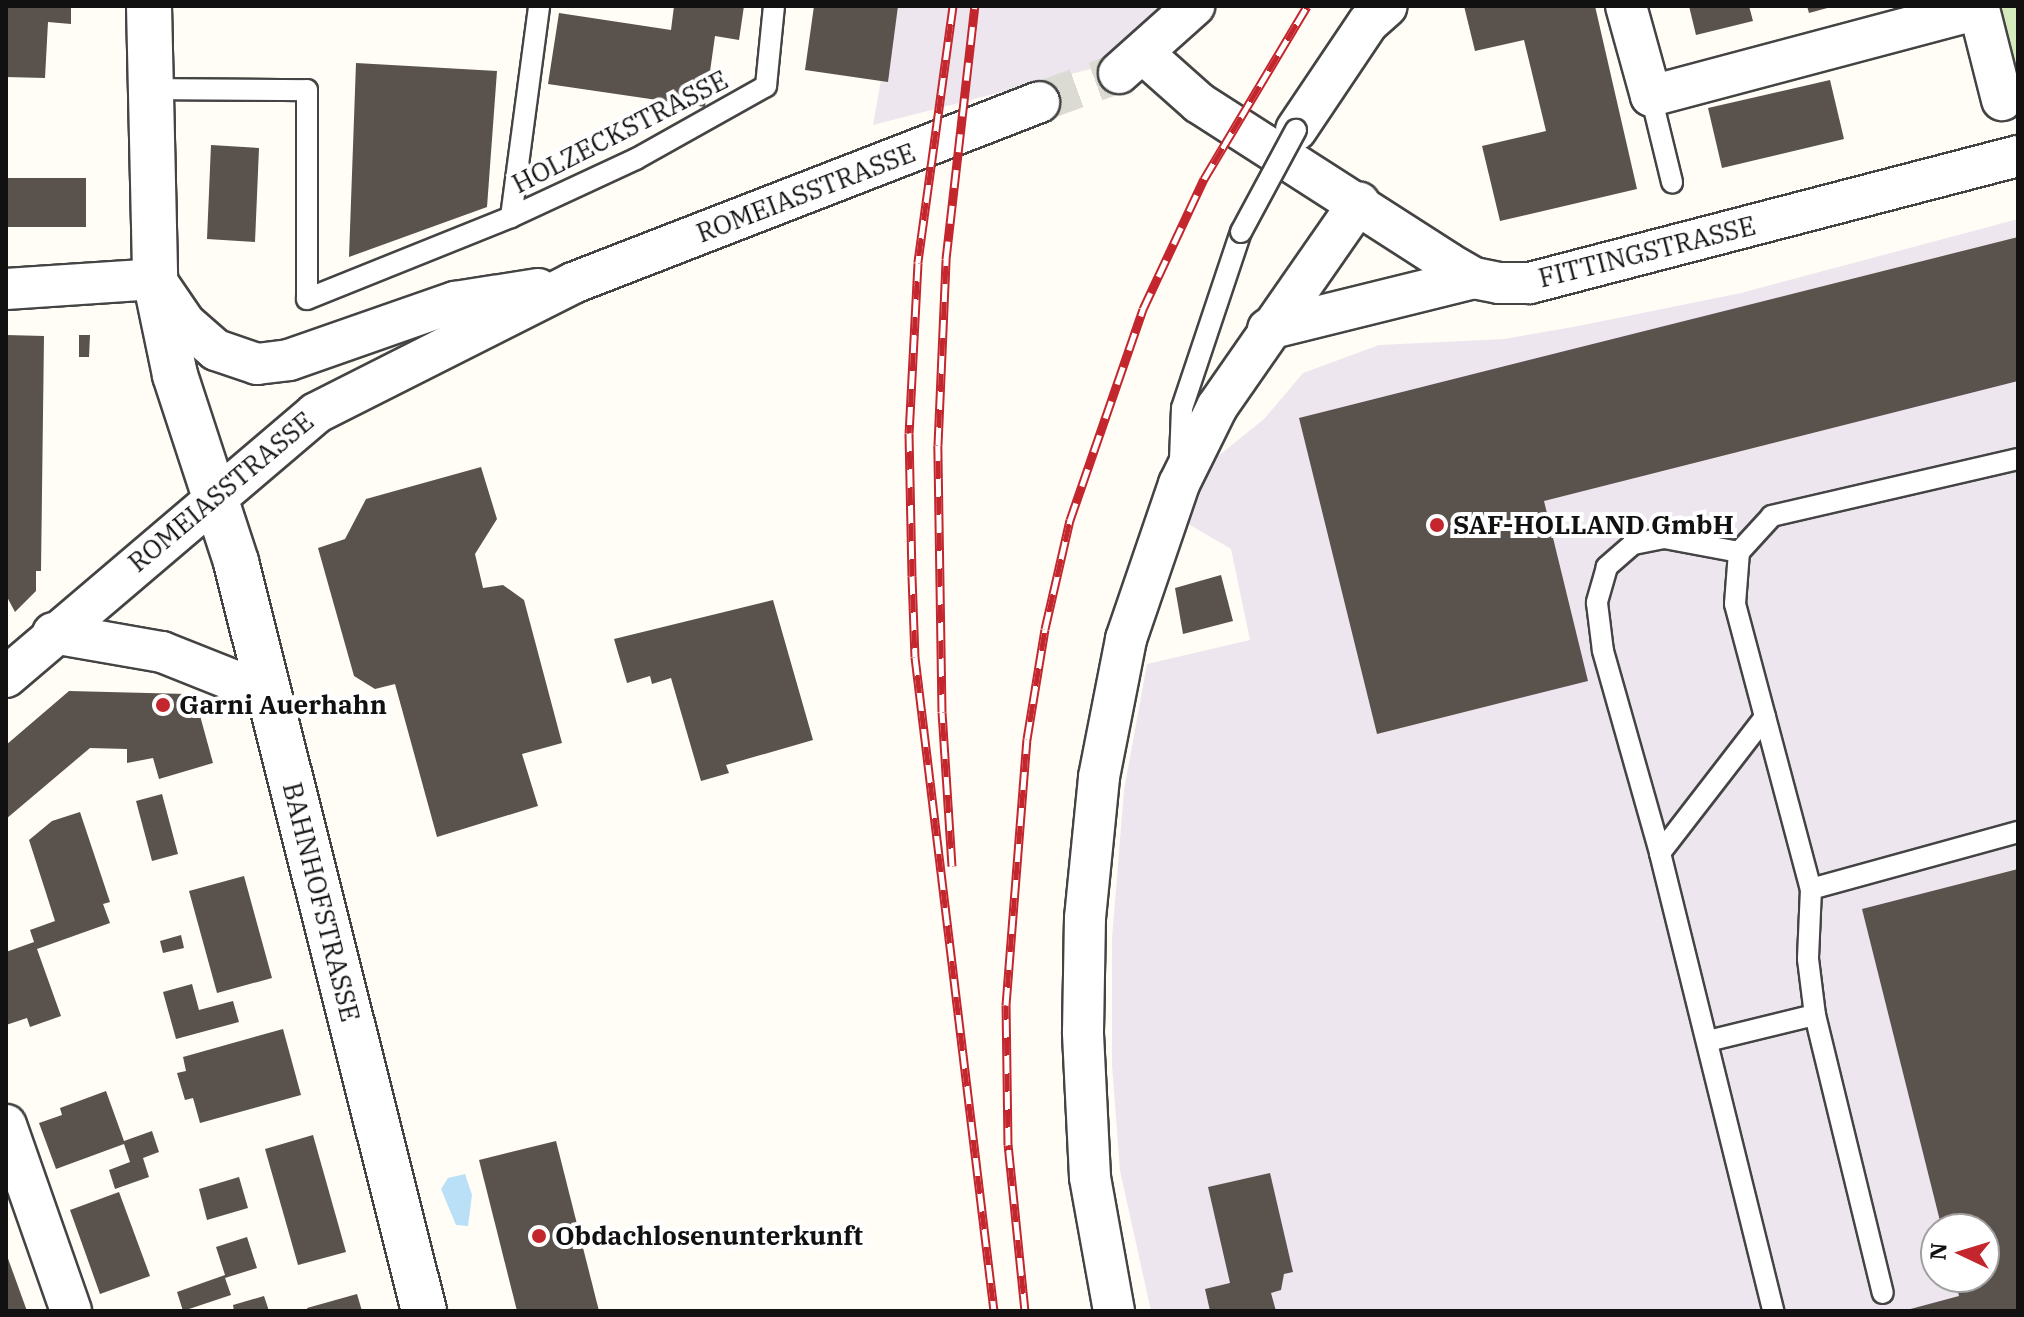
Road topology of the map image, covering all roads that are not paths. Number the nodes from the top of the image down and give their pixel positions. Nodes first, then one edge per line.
1 (149, 6) edge
2 (539, 6) edge
3 (774, 6) edge
4 (1194, 6) edge
5 (1387, 6) edge
6 (1626, 6) edge
7 (1979, 7) edge
8 (149, 89) junction
9 (1651, 96) junction
10 (2010, 100) edge
11 (1039, 102) tunnel mouth
12 (1296, 130) joint
13 (2018, 156) edge
14 (1672, 182) dead end
15 (1359, 203) junction
16 (511, 217) junction
17 (1474, 278) junction
18 (155, 279) junction
19 (573, 283) junction
20 (6, 289) edge
21 (1268, 329) junction
22 (2018, 459) edge
23 (1179, 484) junction
24 (217, 492) junction
25 (1739, 552) junction
26 (53, 633) junction
27 (6, 677) edge
28 (270, 695) junction
29 (1765, 717) junction
30 (2018, 832) edge
31 (1660, 853) junction
32 (1811, 889) junction
33 (1815, 1015) junction
34 (1708, 1041) junction
35 (6, 1125) edge
36 (1883, 1293) dead end
37 (71, 1311) edge
38 (424, 1311) edge
39 (1114, 1311) edge
40 (1773, 1311) edge

1 - 8 street
2 - 16 lane
3 - 16 lane, HOLZECKSTRASSE
4 - 15 street, FITTINGSTRASSE
5 - 12 street
6 - 9 street
7 - 9 street
7 - 10 street
8 - 16 lane
8 - 18 street
9 - 14 lane
11 - 19 street, ROMEIASSTRASSE
12 - 23 lane, bridge
13 - 17 street, FITTINGSTRASSE
15 - 17 street, FITTINGSTRASSE
15 - 21 street
17 - 21 street
18 - 19 street, ROMEIASSTRASSE
18 - 20 street
18 - 24 street, BAHNHOFSTRASSE
19 - 24 street, ROMEIASSTRASSE
21 - 23 street
22 - 25 lane
23 - 39 street
24 - 26 street, ROMEIASSTRASSE
24 - 28 street, BAHNHOFSTRASSE
25 - 29 lane
25 - 31 lane
26 - 27 street, ROMEIASSTRASSE
26 - 28 street
28 - 38 street, BAHNHOFSTRASSE
29 - 31 lane
29 - 32 lane
30 - 32 lane
31 - 34 lane
32 - 33 lane
33 - 34 lane
33 - 36 lane
34 - 40 lane
35 - 37 street

